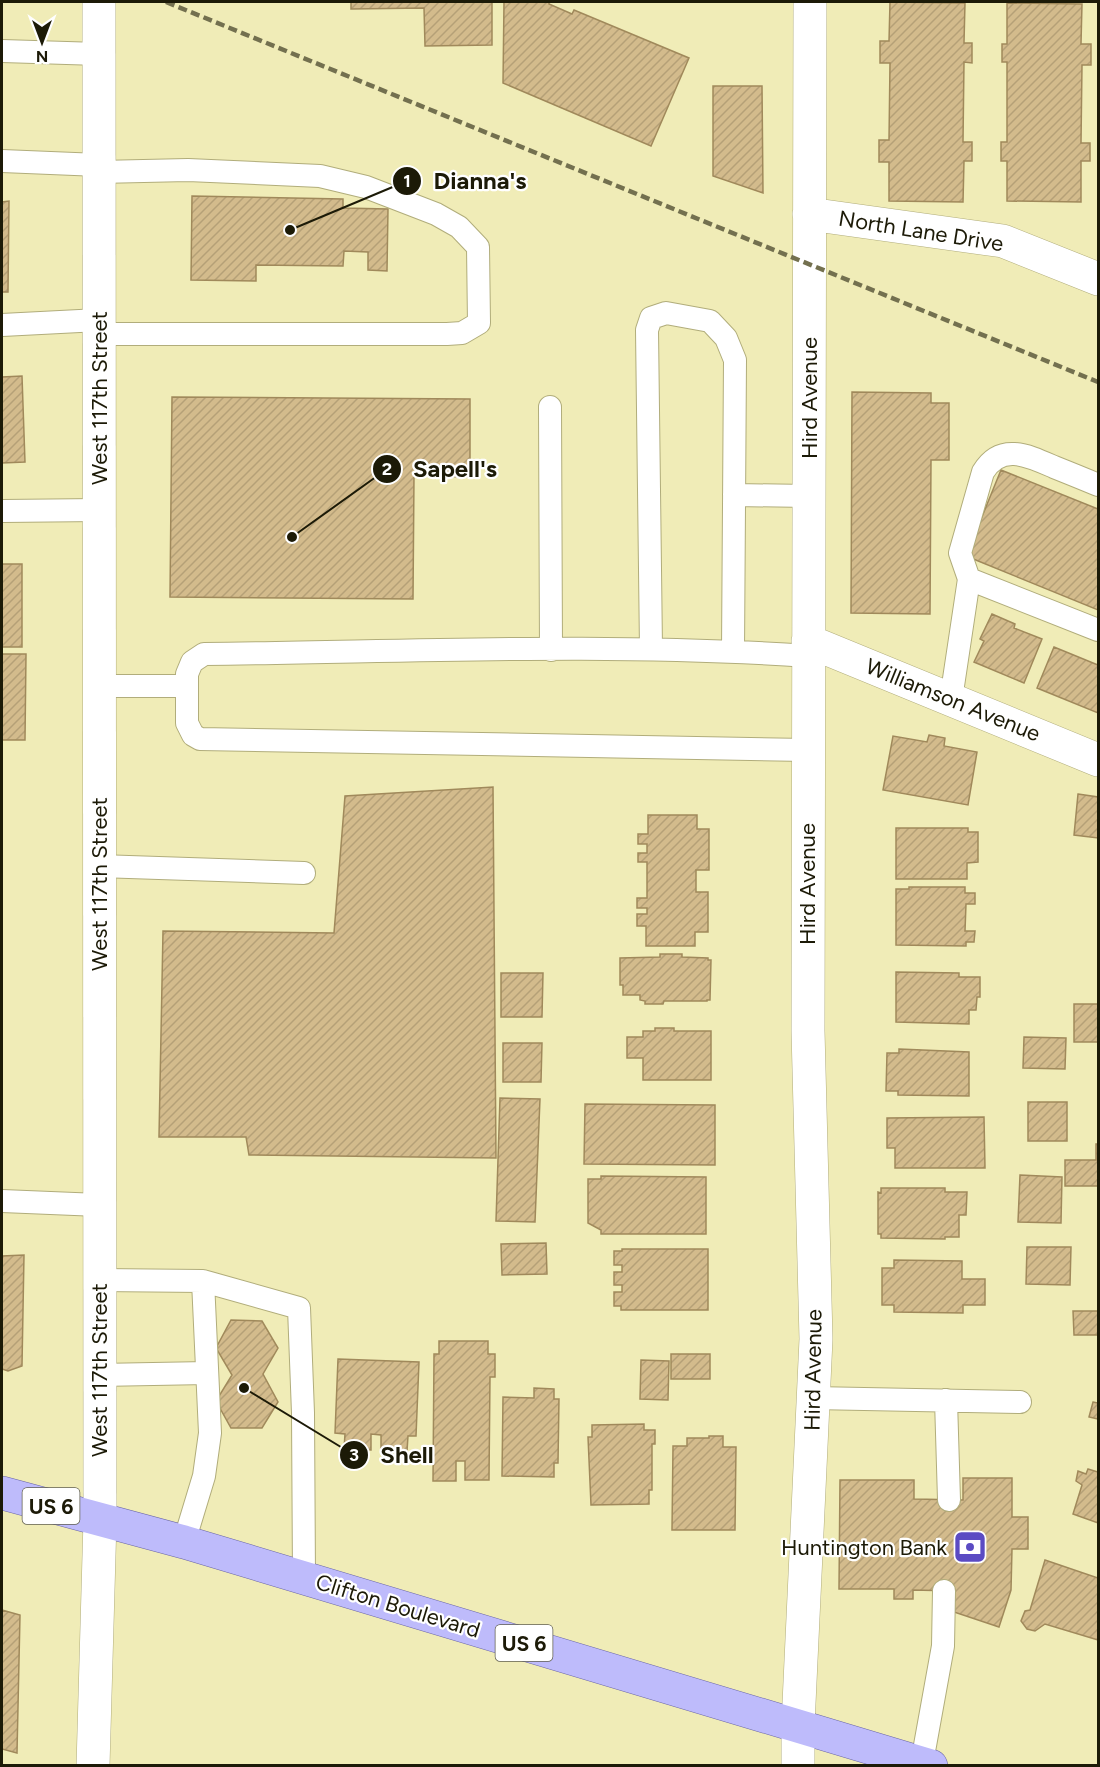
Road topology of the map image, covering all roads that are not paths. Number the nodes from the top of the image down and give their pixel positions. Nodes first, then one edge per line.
1 (99, 2) edge
2 (810, 2) edge
3 (2, 51) edge
4 (99, 54) junction
5 (2, 161) edge
6 (99, 168) junction
7 (809, 214) junction
8 (1098, 279) edge
9 (2, 325) edge
10 (99, 327) junction
11 (550, 407) dead end
12 (1098, 485) edge
13 (734, 495) junction
14 (809, 496) junction
15 (99, 510) junction
16 (2, 511) edge
17 (969, 579) junction
18 (1098, 630) edge
19 (651, 649) junction
20 (808, 649) junction
21 (551, 650) junction
22 (733, 651) junction
23 (99, 686) junction
24 (187, 686) junction
25 (951, 699) junction
26 (807, 750) junction
27 (1098, 760) edge
28 (99, 866) junction
29 (304, 873) dead end
30 (2, 1201) edge
31 (99, 1206) junction
32 (99, 1280) junction
33 (202, 1281) junction
34 (207, 1373) junction
35 (99, 1375) junction
36 (813, 1398) junction
37 (946, 1400) junction
38 (1020, 1402) dead end
39 (2, 1493) edge
40 (949, 1500) dead end
41 (100, 1520) junction
42 (184, 1542) junction
43 (304, 1577) junction
44 (944, 1590) dead end
45 (798, 1725) junction
46 (926, 1764) edge
47 (93, 1766) edge
48 (798, 1766) edge

1 - 4 street, West 117th Street
2 - 7 street, Hird Avenue
3 - 4 lane
4 - 6 street, West 117th Street
5 - 6 lane
6 - 10 street, West 117th Street
6 - 10 lane
7 - 8 street, North Lane Drive
7 - 14 street, Hird Avenue
9 - 10 lane
10 - 15 street, West 117th Street
11 - 21 lane
12 - 17 lane
13 - 14 lane
13 - 19 lane
13 - 22 lane
14 - 20 street, Hird Avenue
15 - 16 lane
15 - 23 street, West 117th Street
17 - 18 lane
17 - 25 lane
19 - 21 lane
19 - 22 lane
20 - 22 lane
20 - 25 street, Williamson Avenue
20 - 26 street, Hird Avenue
21 - 24 lane
23 - 24 lane
23 - 28 street, West 117th Street
24 - 26 lane
25 - 27 street, Williamson Avenue
26 - 36 street, Hird Avenue
28 - 29 lane
28 - 31 street, West 117th Street
30 - 31 lane
31 - 32 street, West 117th Street
32 - 33 lane
32 - 35 street, West 117th Street
33 - 34 lane
33 - 43 lane
34 - 35 lane
34 - 42 lane
35 - 41 street, West 117th Street
36 - 37 lane
36 - 45 street, Hird Avenue
37 - 38 lane
37 - 40 lane
39 - 41 main road, Clifton Boulevard / US 6
41 - 42 main road, Clifton Boulevard / US 6
41 - 47 street, West 117th Street
42 - 43 main road, Clifton Boulevard / US 6
43 - 45 main road, Clifton Boulevard / US 6
44 - 46 lane
45 - 46 main road, Clifton Boulevard / US 6
45 - 48 street, Hird Avenue

